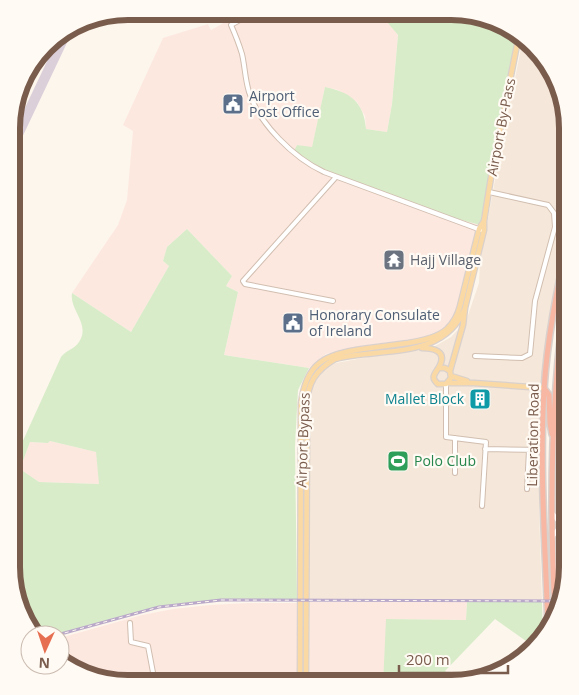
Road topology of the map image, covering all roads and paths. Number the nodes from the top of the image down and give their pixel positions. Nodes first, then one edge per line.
1 (240, 20) edge
2 (517, 43) edge
3 (336, 177) junction
4 (489, 192) junction
5 (482, 230) junction
6 (559, 283) edge
7 (333, 301) dead end
8 (463, 307) junction
9 (559, 347) edge
10 (418, 348) junction
11 (475, 356) dead end
12 (439, 368) junction
13 (450, 373) junction
14 (474, 383) junction
15 (447, 384) junction
16 (544, 388) junction
17 (455, 438) junction
18 (554, 439) junction
19 (485, 449) junction
20 (529, 450) junction
21 (542, 450) junction
22 (455, 473) dead end
23 (528, 489) dead end
24 (482, 506) dead end
25 (553, 514) junction
26 (559, 521) edge
27 (559, 528) edge
28 (553, 536) junction
29 (555, 596) edge
30 (547, 616) edge
31 (130, 623) dead end
32 (154, 675) edge
33 (300, 675) edge
34 (306, 675) edge

1 - 3 street
2 - 4 main road, Airport By-Pass
3 - 5 street
3 - 7 street
4 - 5 main road, Airport By-Pass
4 - 11 street
5 - 8 main road, Airport By-Pass
6 - 16 highway, Liberation Road
8 - 10 main road, Airport Bypass
8 - 13 main road, Airport By-Pass
8 - 33 main road, Airport Bypass
9 - 18 highway, Liberation Road
10 - 12 main road
10 - 34 main road, Airport Bypass
12 - 13 main road
12 - 15 main road
13 - 14 main road
13 - 15 main road
14 - 15 main road
14 - 16 main road
15 - 17 street
16 - 18 highway
16 - 21 highway, Liberation Road
17 - 19 street
17 - 22 street
18 - 25 highway, Liberation Road
19 - 20 street
19 - 24 street
20 - 21 street
20 - 23 street
21 - 30 highway, Liberation Road
25 - 26 street
25 - 28 highway, Liberation Road
27 - 28 street
28 - 29 highway, Liberation Road
31 - 32 street

